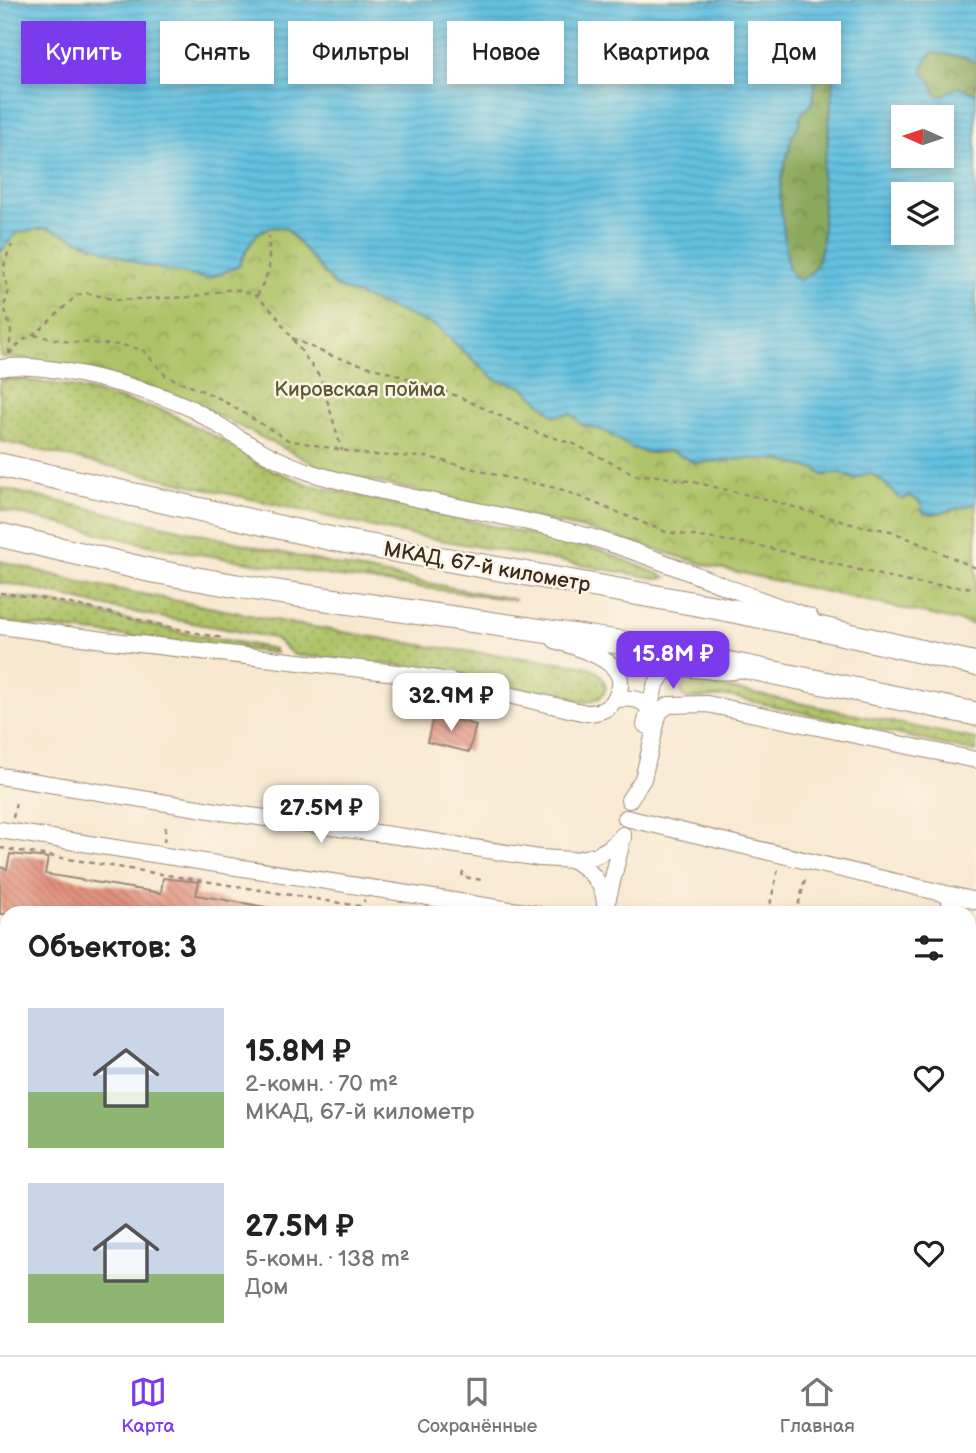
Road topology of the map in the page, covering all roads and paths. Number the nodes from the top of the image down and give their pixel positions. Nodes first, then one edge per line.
1 (269, 236) dead end
2 (12, 244) dead end
3 (257, 296) junction
4 (34, 335) junction
5 (292, 338) junction
6 (0, 368) edge
7 (342, 451) junction
8 (0, 464) edge
9 (0, 535) edge
10 (976, 568) edge
11 (976, 588) edge
12 (0, 593) edge
13 (0, 626) edge
14 (530, 630) junction
15 (229, 639) dead end
16 (923, 652) junction
17 (976, 664) edge
18 (757, 668) junction
19 (695, 670) junction
20 (615, 699) junction
21 (669, 705) junction
22 (649, 709) junction
23 (976, 714) edge
24 (976, 760) edge
25 (0, 776) edge
26 (629, 800) junction
27 (626, 818) junction
28 (0, 830) edge
29 (623, 835) junction
30 (0, 848) edge
31 (574, 860) junction
32 (780, 863) dead end
33 (807, 870) dead end
34 (463, 871) dead end
35 (483, 880) dead end
36 (372, 892) dead end
37 (953, 895) junction
38 (976, 901) edge
39 (486, 906) edge
40 (604, 906) edge
41 (605, 906) edge
42 (770, 906) edge
43 (798, 906) edge
44 (950, 906) edge

1 - 3 path
2 - 4 path
3 - 4 path
3 - 5 path
4 - 7 path
5 - 7 path
5 - 10 path
6 - 16 street
7 - 11 path
8 - 16 highway, МКАД, 67-й километр
9 - 14 highway
12 - 15 path
13 - 20 street
14 - 18 highway
14 - 20 street
16 - 17 highway, МКАД, 67-й километр
18 - 19 street
18 - 23 highway
19 - 21 street
19 - 22 street
20 - 22 street
21 - 24 street
21 - 26 street
22 - 26 street
25 - 31 street
26 - 27 street
27 - 29 street
27 - 37 street
28 - 39 street
29 - 31 street
29 - 41 street
30 - 36 path
31 - 40 street
32 - 42 path
33 - 43 path
34 - 35 path
37 - 38 street
37 - 44 street

